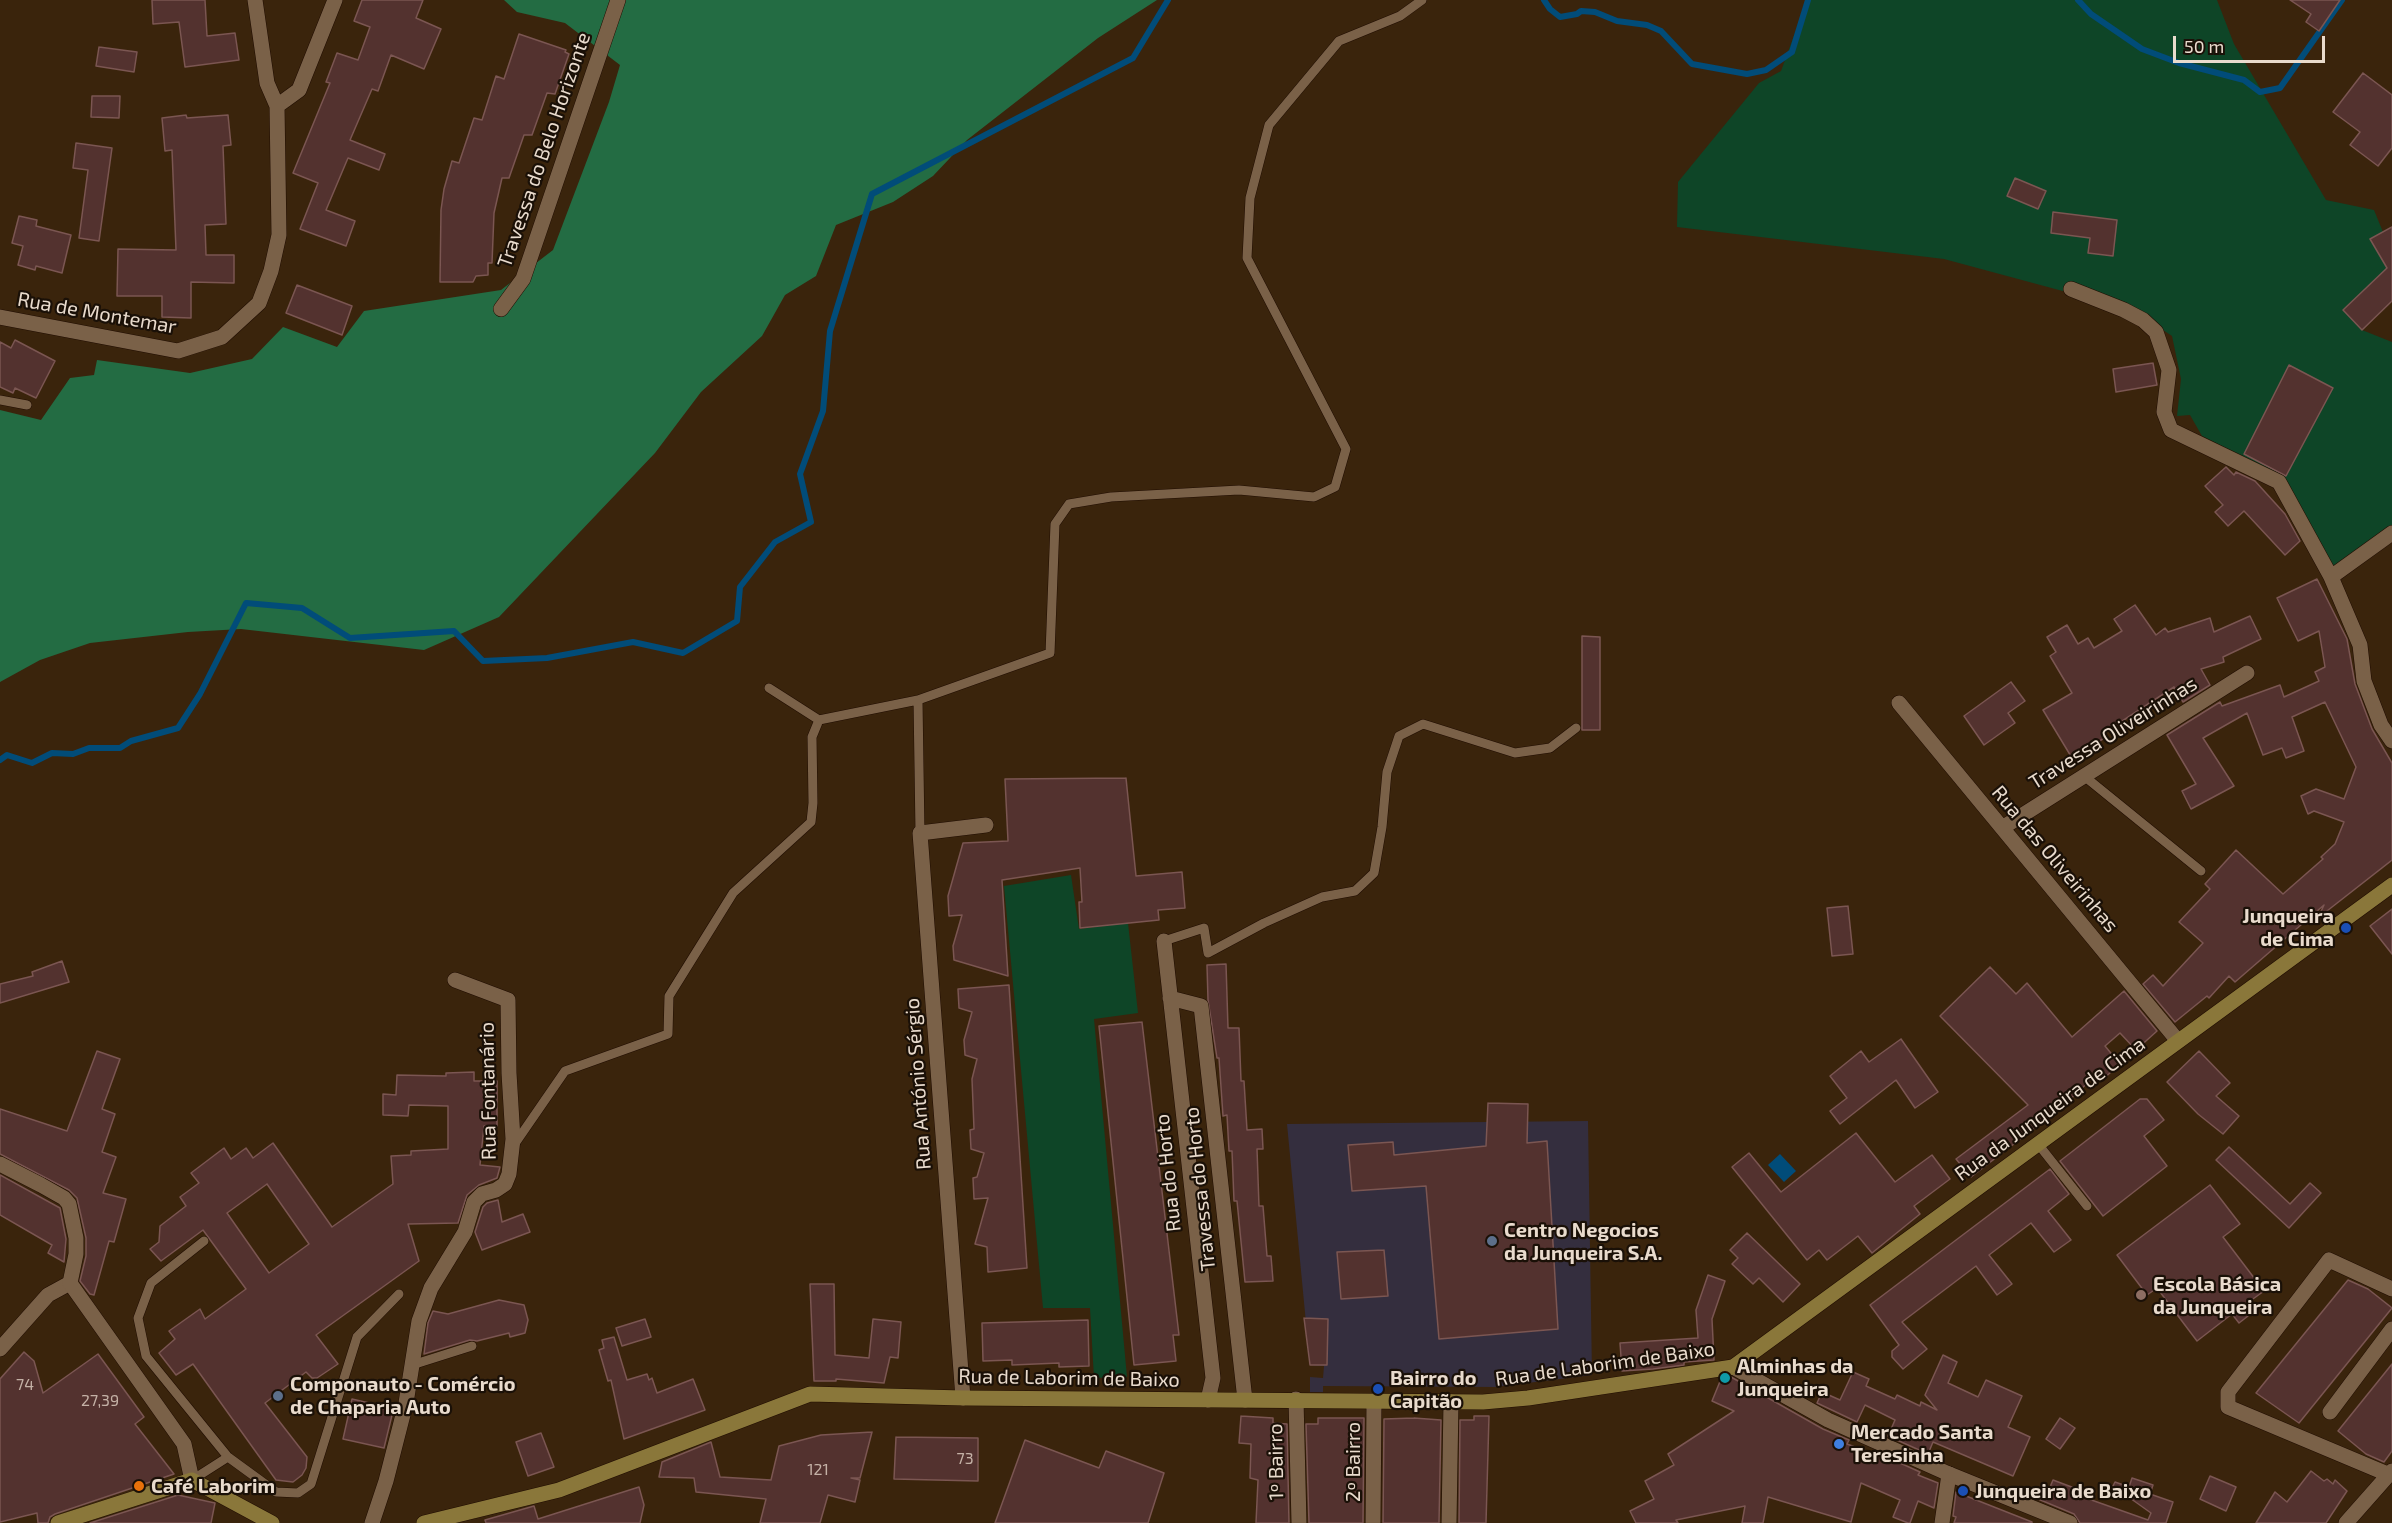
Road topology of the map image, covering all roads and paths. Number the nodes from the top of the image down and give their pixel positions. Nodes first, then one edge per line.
1 (255, 0) edge
2 (335, 0) edge
3 (618, 0) edge
4 (1422, 0) edge
5 (277, 106) junction
6 (2071, 289) dead end
7 (501, 309) dead end
8 (0, 317) edge
9 (0, 400) edge
10 (27, 405) dead end
11 (2392, 532) edge
12 (2331, 577) junction
13 (2247, 672) dead end
14 (769, 688) dead end
15 (918, 700) junction
16 (1899, 703) dead end
17 (819, 720) junction
18 (1576, 728) dead end
19 (2392, 741) edge
20 (2084, 776) junction
21 (986, 825) dead end
22 (2002, 828) junction
23 (920, 833) junction
24 (2201, 871) dead end
25 (2392, 885) edge
26 (1164, 941) joint
27 (455, 980) dead end
28 (1170, 998) junction
29 (2178, 1041) junction
30 (2038, 1144) junction
31 (513, 1146) junction
32 (0, 1164) edge
33 (2087, 1206) dead end
34 (204, 1241) dead end
35 (69, 1283) junction
36 (2392, 1290) edge
37 (399, 1294) dead end
38 (2392, 1329) edge
39 (472, 1346) dead end
40 (0, 1349) edge
41 (412, 1365) junction
42 (1733, 1367) junction
43 (963, 1398) junction
44 (1296, 1399) junction
45 (1208, 1400) junction
46 (1245, 1400) junction
47 (1374, 1401) junction
48 (1451, 1402) junction
49 (2330, 1412) dead end
50 (228, 1457) junction
51 (2391, 1473) edge
52 (1949, 1474) junction
53 (192, 1480) junction
54 (58, 1523) edge
55 (272, 1523) edge
56 (372, 1523) edge
57 (424, 1523) edge
58 (1299, 1523) edge
59 (1373, 1523) edge
60 (1449, 1523) edge
61 (1942, 1523) edge
62 (2070, 1523) edge
63 (2346, 1523) edge

1 - 5 street, Rua de Montemar
2 - 5 street
3 - 7 street, Travessa do Belo Horizonte
4 - 15 lane
5 - 8 street, Rua de Montemar
6 - 12 street
9 - 10 lane
11 - 12 street
12 - 19 street
13 - 20 street, Travessa Oliveirinhas
14 - 17 lane
15 - 17 lane
15 - 23 lane
16 - 22 street, Rua das Oliveirinhas
17 - 31 lane
18 - 26 lane
20 - 22 street, Travessa Oliveirinhas
20 - 24 lane
21 - 23 street
22 - 29 street, Rua das Oliveirinhas
23 - 43 street, Rua António Sérgio
25 - 29 main road, Rua da Junqueira de Cima
26 - 28 street, Rua do Horto
27 - 31 street, Rua Fontanário
28 - 45 street, Rua do Horto
28 - 46 street, Travessa do Horto
29 - 30 main road, Rua da Junqueira de Cima
30 - 33 lane
30 - 42 main road, Rua da Junqueira de Cima
31 - 41 street, Rua Fontanário
32 - 35 street
34 - 50 lane
35 - 40 street
35 - 53 street
36 - 51 street
37 - 50 lane
38 - 49 street
39 - 41 lane
41 - 56 street, Rua Fontanário
42 - 48 main road, Rua de Laborim de Baixo
42 - 52 street
43 - 45 main road, Rua de Laborim de Baixo
43 - 57 main road, Rua de Laborim de Baixo
44 - 46 main road, Rua de Laborim de Baixo
44 - 47 main road, Rua de Laborim de Baixo
44 - 58 street, 1º Bairro
45 - 46 main road, Rua de Laborim de Baixo
47 - 48 main road, Rua de Laborim de Baixo
47 - 59 street, 2º Bairro
48 - 60 street
50 - 53 lane
51 - 63 street
52 - 61 street
52 - 62 street
53 - 54 main road
53 - 55 main road

